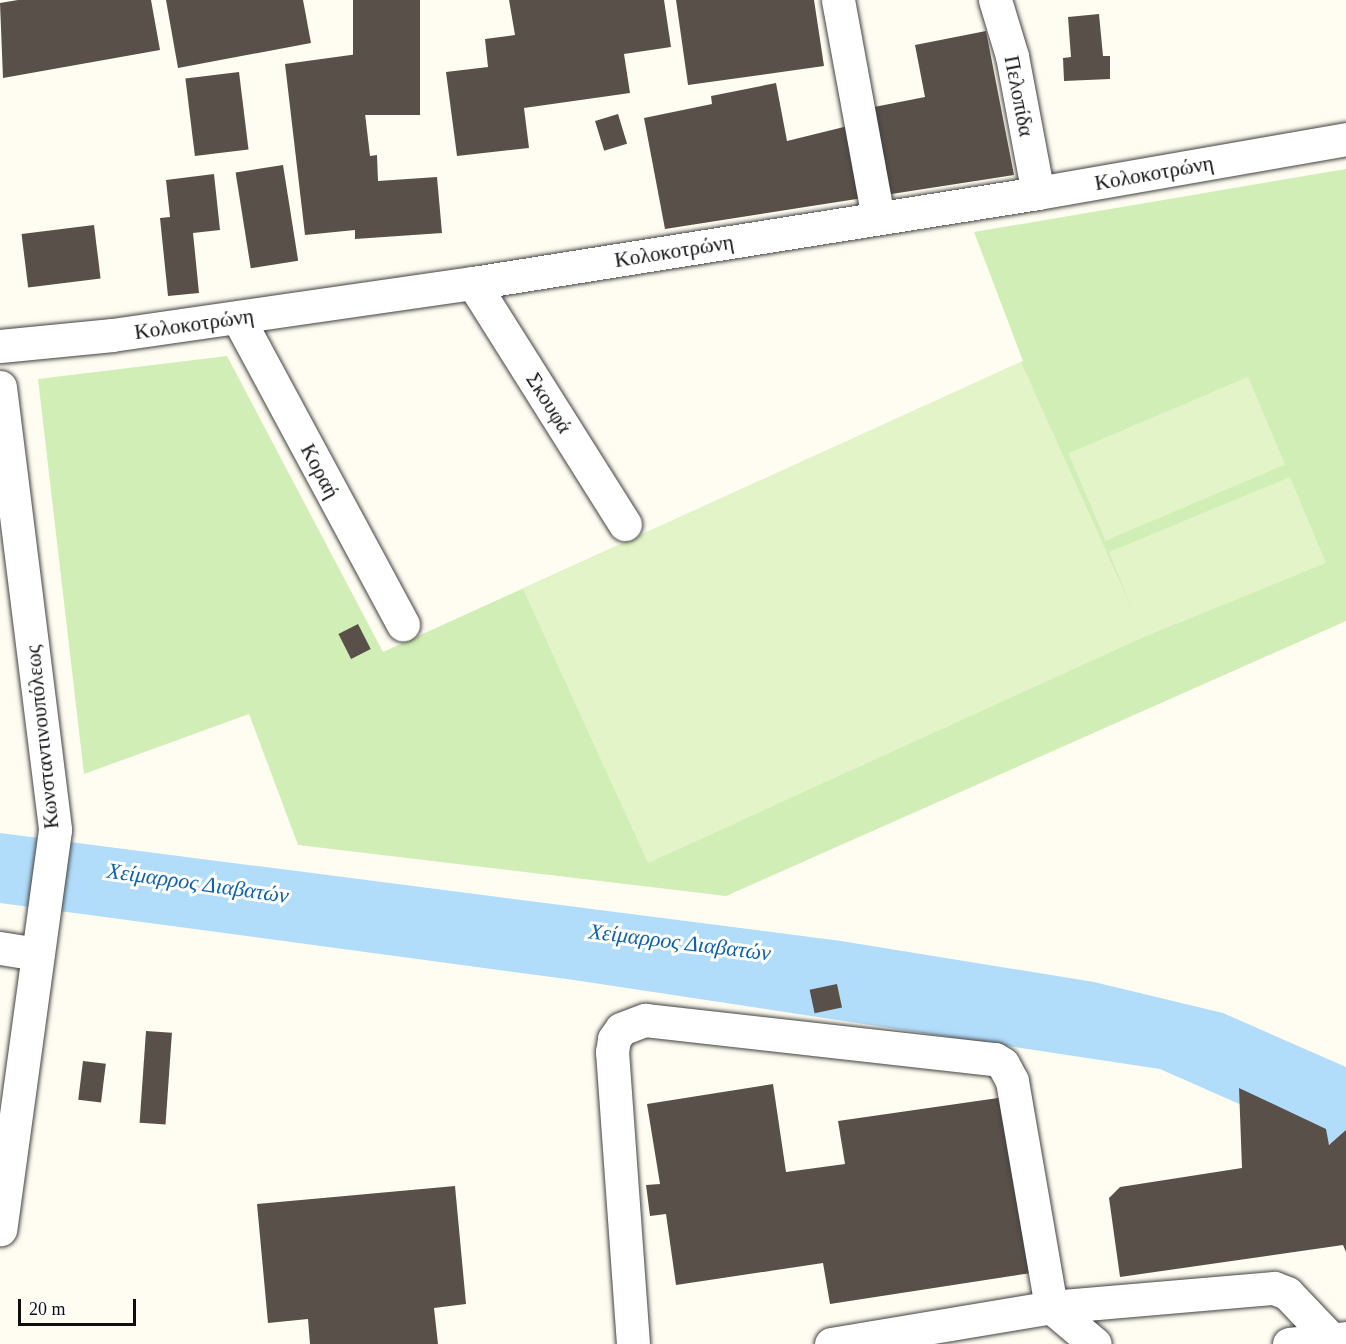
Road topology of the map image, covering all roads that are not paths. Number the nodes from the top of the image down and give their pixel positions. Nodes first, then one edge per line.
1 (838, 0) edge
2 (995, 0) edge
3 (1346, 139) edge
4 (1038, 193) junction
5 (878, 217) junction
6 (473, 283) junction
7 (238, 318) junction
8 (0, 346) edge
9 (0, 387) edge
10 (625, 524) dead end
11 (403, 624) dead end
12 (0, 948) edge
13 (38, 954) junction
14 (0, 1229) edge
15 (1051, 1307) junction
16 (1339, 1338) edge
17 (633, 1344) edge
18 (831, 1344) edge
19 (1095, 1344) edge
20 (1289, 1344) edge

1 - 5 street
2 - 4 street, Πελοπίδα
3 - 4 street, Κολοκοτρώνη
4 - 5 street, Κολοκοτρώνη
5 - 6 street, Κολοκοτρώνη
6 - 7 street, Κολοκοτρώνη
6 - 10 street, Σκουφά
7 - 8 street, Κολοκοτρώνη
7 - 11 street, Κοραή
9 - 13 street, Κωνσταντινουπόλεως
12 - 13 street
13 - 14 street, Κωνσταντινουπόλεως
15 - 16 street
15 - 17 street
15 - 18 street
15 - 19 street
16 - 20 street

